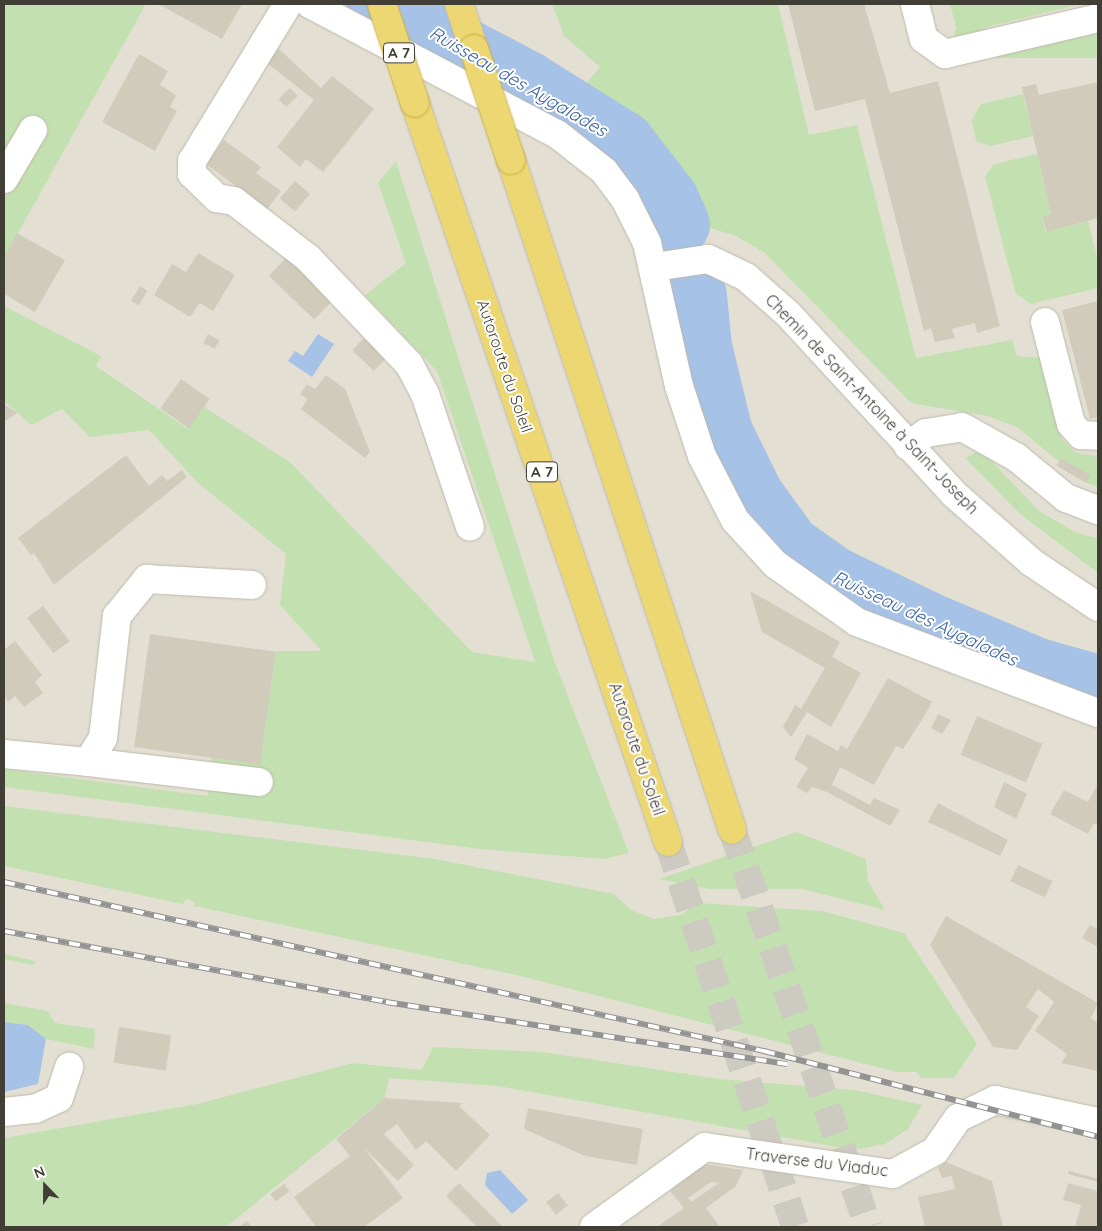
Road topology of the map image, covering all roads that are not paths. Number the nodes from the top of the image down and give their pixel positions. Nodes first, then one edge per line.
1 (288, 4) edge
2 (310, 4) edge
3 (382, 4) edge
4 (459, 4) edge
5 (915, 4) edge
6 (1098, 18) edge
7 (33, 130) dead end
8 (8, 161) edge
9 (655, 267) junction
10 (1045, 322) dead end
11 (1098, 436) edge
12 (908, 446) junction
13 (1098, 510) edge
14 (470, 527) dead end
15 (252, 585) dead end
16 (1098, 607) edge
17 (1098, 713) edge
18 (4, 754) edge
19 (88, 762) junction
20 (259, 782) dead end
21 (732, 829) tunnel mouth
22 (668, 842) tunnel mouth
23 (69, 1067) dead end
24 (4, 1112) edge
25 (1098, 1122) edge
26 (594, 1227) edge

1 - 14 street
2 - 9 street
3 - 22 highway, Autoroute du Soleil / A 7, bridge
4 - 21 highway, bridge
5 - 6 street
7 - 8 street
9 - 12 street, Chemin de Saint-Antoine à Saint-Joseph
9 - 17 street
10 - 11 street
12 - 13 street
12 - 16 street, Chemin de Saint-Antoine à Saint-Joseph
15 - 19 street
18 - 19 street
19 - 20 street
23 - 24 street
25 - 26 street, Traverse du Viaduc

